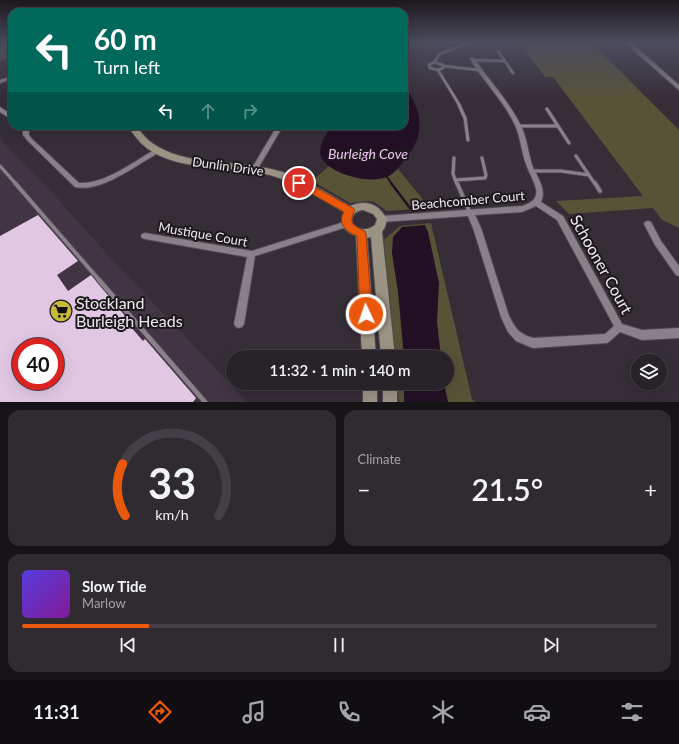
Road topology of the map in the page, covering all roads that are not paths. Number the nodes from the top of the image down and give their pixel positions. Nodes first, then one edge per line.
1 (505, 61) edge
2 (434, 62) joint
3 (474, 62) edge
4 (649, 62) edge
5 (444, 66) junction
6 (438, 70) junction
7 (478, 70) junction
8 (514, 72) dead end
9 (679, 88) edge
10 (547, 109) dead end
11 (518, 126) junction
12 (558, 126) junction
13 (26, 130) edge
14 (135, 130) edge
15 (278, 130) edge
16 (468, 140) dead end
17 (569, 143) dead end
18 (158, 150) junction
19 (576, 156) dead end
20 (454, 158) dead end
21 (482, 158) dead end
22 (0, 166) edge
23 (255, 168) junction
24 (532, 171) junction
25 (589, 175) junction
26 (455, 180) junction
27 (600, 191) dead end
28 (537, 203) junction
29 (350, 210) junction
30 (470, 213) junction
31 (382, 219) junction
32 (347, 224) junction
33 (648, 224) dead end
34 (376, 230) junction
35 (361, 234) junction
36 (145, 236) dead end
37 (252, 254) junction
38 (679, 272) edge
39 (239, 324) dead end
40 (619, 328) junction
41 (679, 333) edge
42 (369, 350) edge
43 (387, 350) edge
44 (370, 390) edge
45 (390, 390) edge
46 (205, 402) edge
47 (370, 402) edge
48 (390, 402) edge

1 - 8 lane
2 - 5 lane
2 - 6 lane
3 - 7 street, Beachcomber Court
4 - 9 street
5 - 6 lane
5 - 7 lane
6 - 16 lane
7 - 11 street, Beachcomber Court
10 - 12 lane
11 - 12 lane
11 - 24 street, Beachcomber Court
12 - 17 lane
13 - 18 street
14 - 18 street, Dunlin Drive
15 - 23 street
18 - 23 street, Dunlin Drive
19 - 25 lane
20 - 26 lane
21 - 26 lane
22 - 46 lane
23 - 29 street, Dunlin Drive
24 - 25 lane
24 - 28 street, Beachcomber Court
25 - 27 lane
26 - 30 lane
28 - 30 street, Beachcomber Court
28 - 40 street, Schooner Court
29 - 31 street
29 - 32 street
30 - 31 street, Beachcomber Court
30 - 40 street, Schooner Court
31 - 34 street
32 - 35 street
32 - 37 street, Mustique Court
33 - 38 street
34 - 35 street
34 - 43 street
35 - 42 street
36 - 37 street, Mustique Court
37 - 39 street
40 - 41 street
44 - 47 street
45 - 48 street

